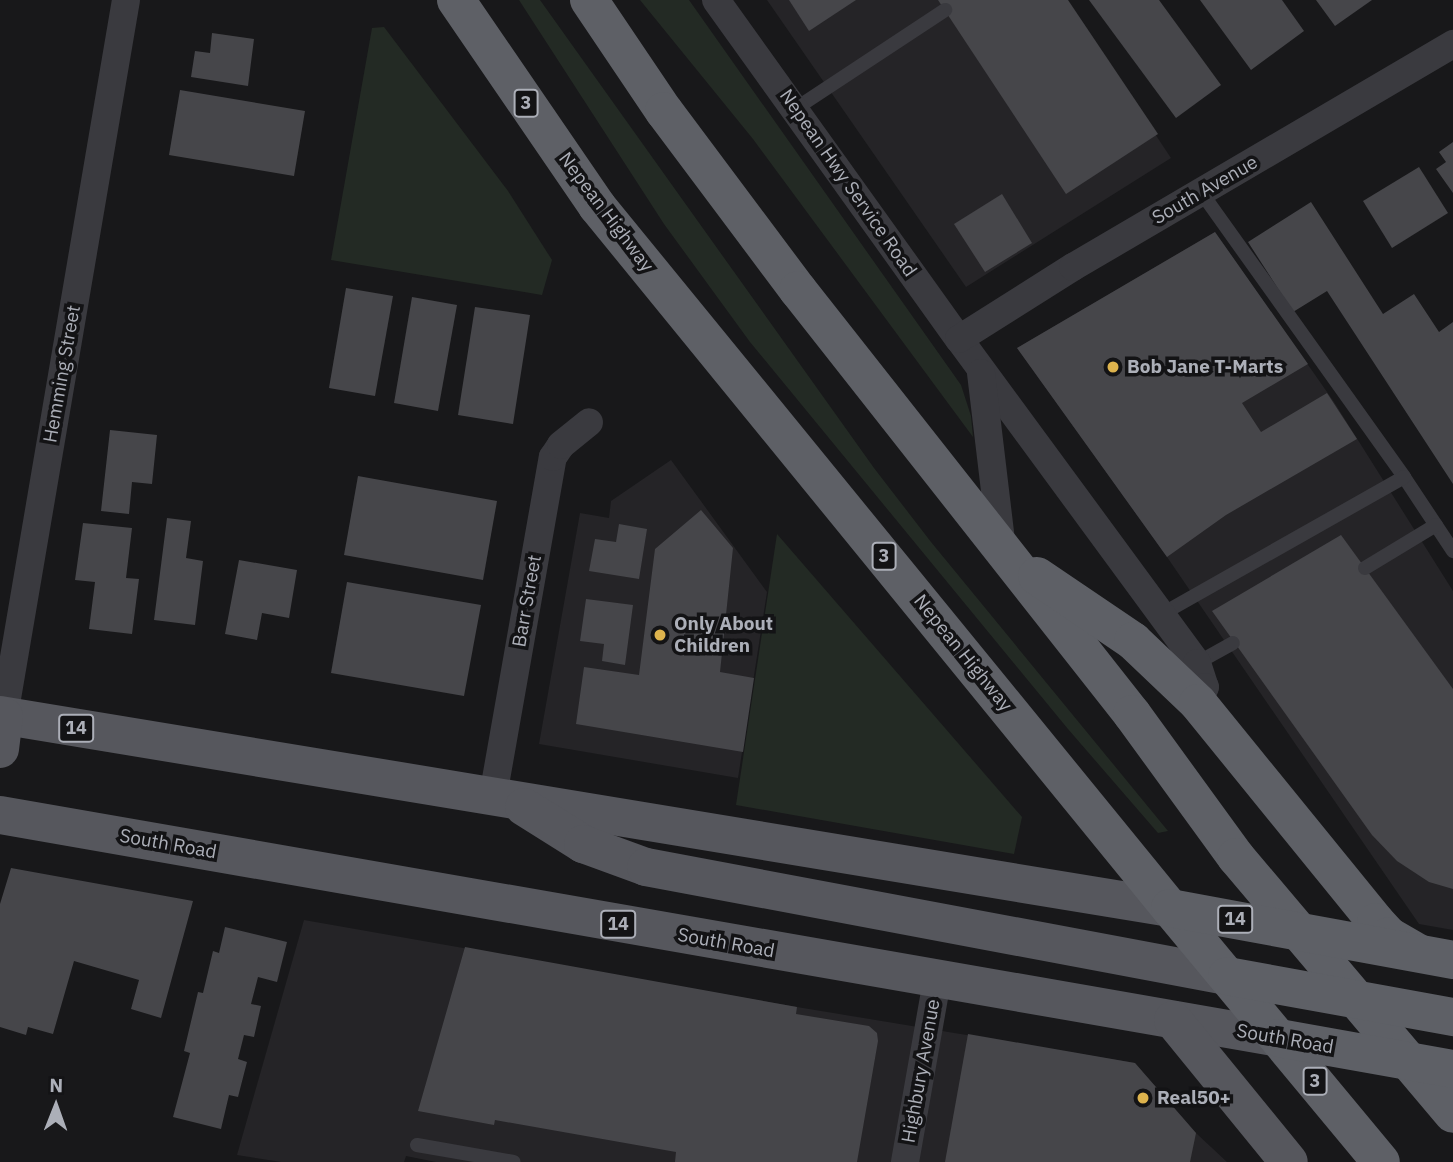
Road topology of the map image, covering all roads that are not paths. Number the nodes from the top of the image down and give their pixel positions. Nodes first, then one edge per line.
1 (126, 0) edge
2 (456, 0) edge
3 (589, 0) edge
4 (716, 0) edge
5 (944, 10) dead end
6 (1453, 44) edge
7 (795, 109) junction
8 (1201, 192) junction
9 (960, 340) junction
10 (980, 367) junction
11 (589, 422) dead end
12 (1404, 477) junction
13 (1436, 525) junction
14 (1453, 551) edge
15 (1007, 554) junction
16 (1365, 568) dead end
17 (1162, 614) junction
18 (1233, 643) dead end
19 (1197, 663) junction
20 (1198, 703) junction
21 (1, 727) edge
22 (502, 797) junction
23 (0, 815) edge
24 (675, 873) junction
25 (1170, 908) junction
26 (905, 918) junction
27 (1300, 929) junction
28 (665, 932) junction
29 (1435, 956) edge
30 (1227, 976) junction
31 (937, 980) junction
32 (1360, 1002) junction
33 (1453, 1017) edge
34 (1173, 1020) junction
35 (1279, 1038) junction
36 (1408, 1060) junction
37 (1453, 1069) edge
38 (1453, 1114) edge
39 (417, 1145) dead end
40 (514, 1162) edge
41 (905, 1162) edge
42 (1289, 1162) edge
43 (1381, 1162) edge

1 - 21 street, Hemming Street
2 - 25 highway, Nepean Highway / 3
3 - 15 highway
4 - 7 street, Nepean Hwy Service Road
5 - 7 lane
6 - 8 street, South Avenue
7 - 9 street, Nepean Hwy Service Road
8 - 9 street, South Avenue
8 - 12 lane
9 - 10 street, Nepean Hwy Service Road
10 - 15 street, Nepean Hwy Service Road
10 - 17 street, Nepean Hwy Service Road
11 - 22 street, Barr Street
12 - 13 lane
12 - 17 lane
13 - 14 lane
13 - 16 lane
15 - 20 highway
15 - 27 highway
17 - 19 street, Nepean Hwy Service Road
18 - 19 lane
19 - 20 street, Nepean Hwy Service Road
20 - 29 highway
21 - 22 main road, 14
22 - 24 main road
22 - 25 main road, 14
23 - 28 main road, South Road / 14
24 - 26 main road
24 - 28 main road
25 - 27 highway, 14
25 - 30 highway, Nepean Highway / 3
26 - 30 main road
26 - 31 main road
27 - 29 highway, 14
27 - 32 highway
28 - 31 main road, South Road / 14
30 - 32 highway
30 - 35 highway, Nepean Highway / 3
31 - 34 main road, South Road / 14
31 - 41 street, Highbury Avenue
32 - 33 highway
32 - 36 highway
34 - 35 main road, South Road / 14
34 - 42 main road
35 - 36 highway, South Road / 14
35 - 43 highway, Nepean Highway / 3
36 - 37 highway, South Road / 14
36 - 38 highway
39 - 40 lane

